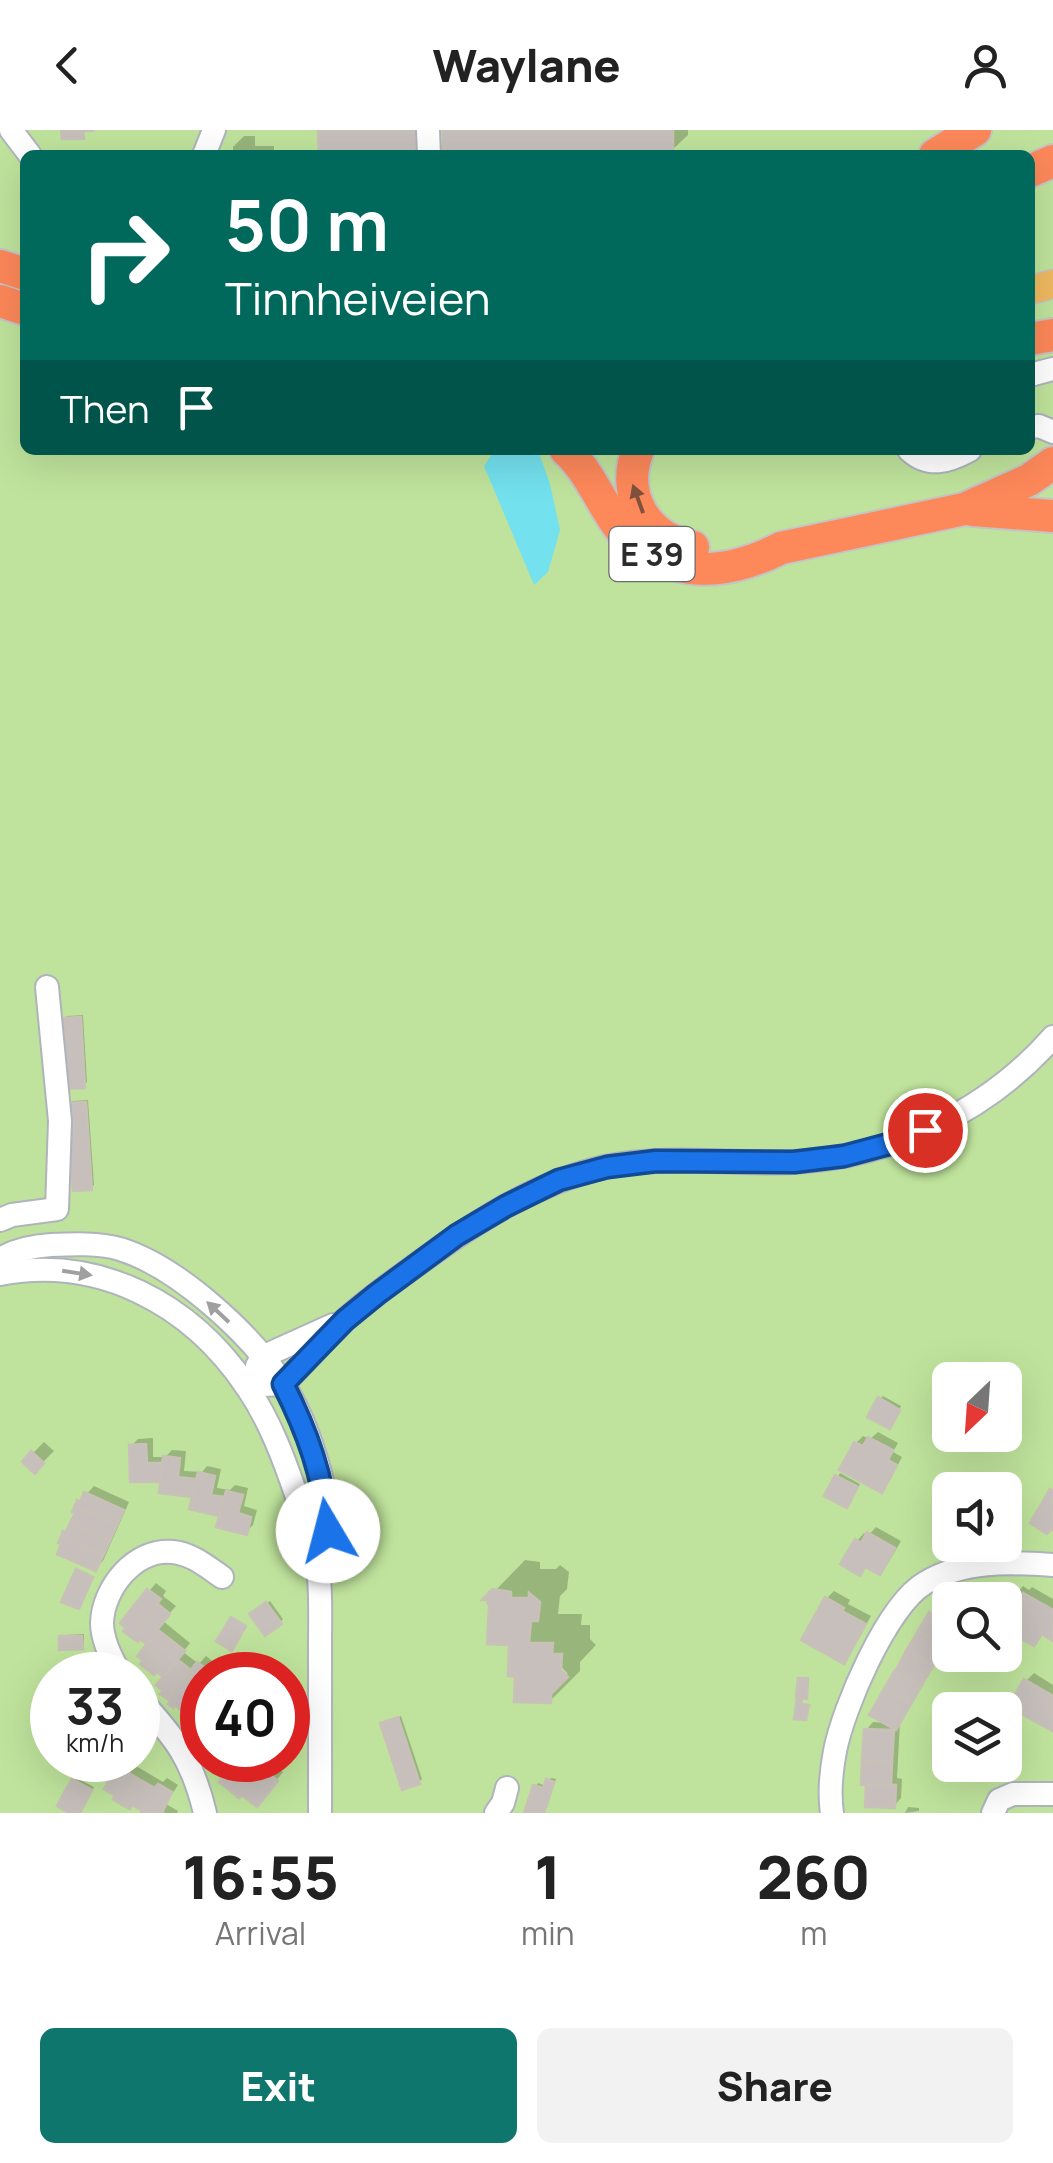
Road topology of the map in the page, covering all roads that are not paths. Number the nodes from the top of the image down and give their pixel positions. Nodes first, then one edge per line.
1 (975, 130) edge
2 (943, 150) edge
3 (570, 455) edge
4 (636, 455) edge
5 (914, 455) edge
6 (958, 455) edge
7 (1053, 463) edge
8 (964, 509) junction
9 (1053, 516) edge
10 (781, 548) junction
11 (47, 987) dead end
12 (1053, 1037) edge
13 (0, 1220) edge
14 (0, 1258) edge
15 (0, 1274) edge
16 (345, 1320) junction
17 (262, 1357) junction
18 (283, 1384) junction
19 (246, 1386) junction
20 (1053, 1565) edge
21 (319, 1575) junction
22 (222, 1576) dead end
23 (111, 1652) edge
24 (160, 1723) edge
25 (508, 1788) dead end
26 (1053, 1794) edge
27 (205, 1813) edge
28 (320, 1813) edge
29 (496, 1813) edge
30 (832, 1813) edge
31 (992, 1813) edge

1 - 2 highway
3 - 10 highway, E 39
10 -> 4 highway, E 39
5 - 6 street
7 - 8 highway, E 39
8 - 9 highway, E 39
8 - 10 highway, E 39
11 - 13 street
12 - 16 street
17 -> 14 street
15 -> 19 street
16 - 17 street
16 - 18 street
17 - 18 street
17 - 19 street
18 - 19 street
18 - 21 street
19 - 21 street
20 - 30 street
21 - 28 street
22 - 23 street
24 - 27 street
25 - 29 street
26 - 31 street

